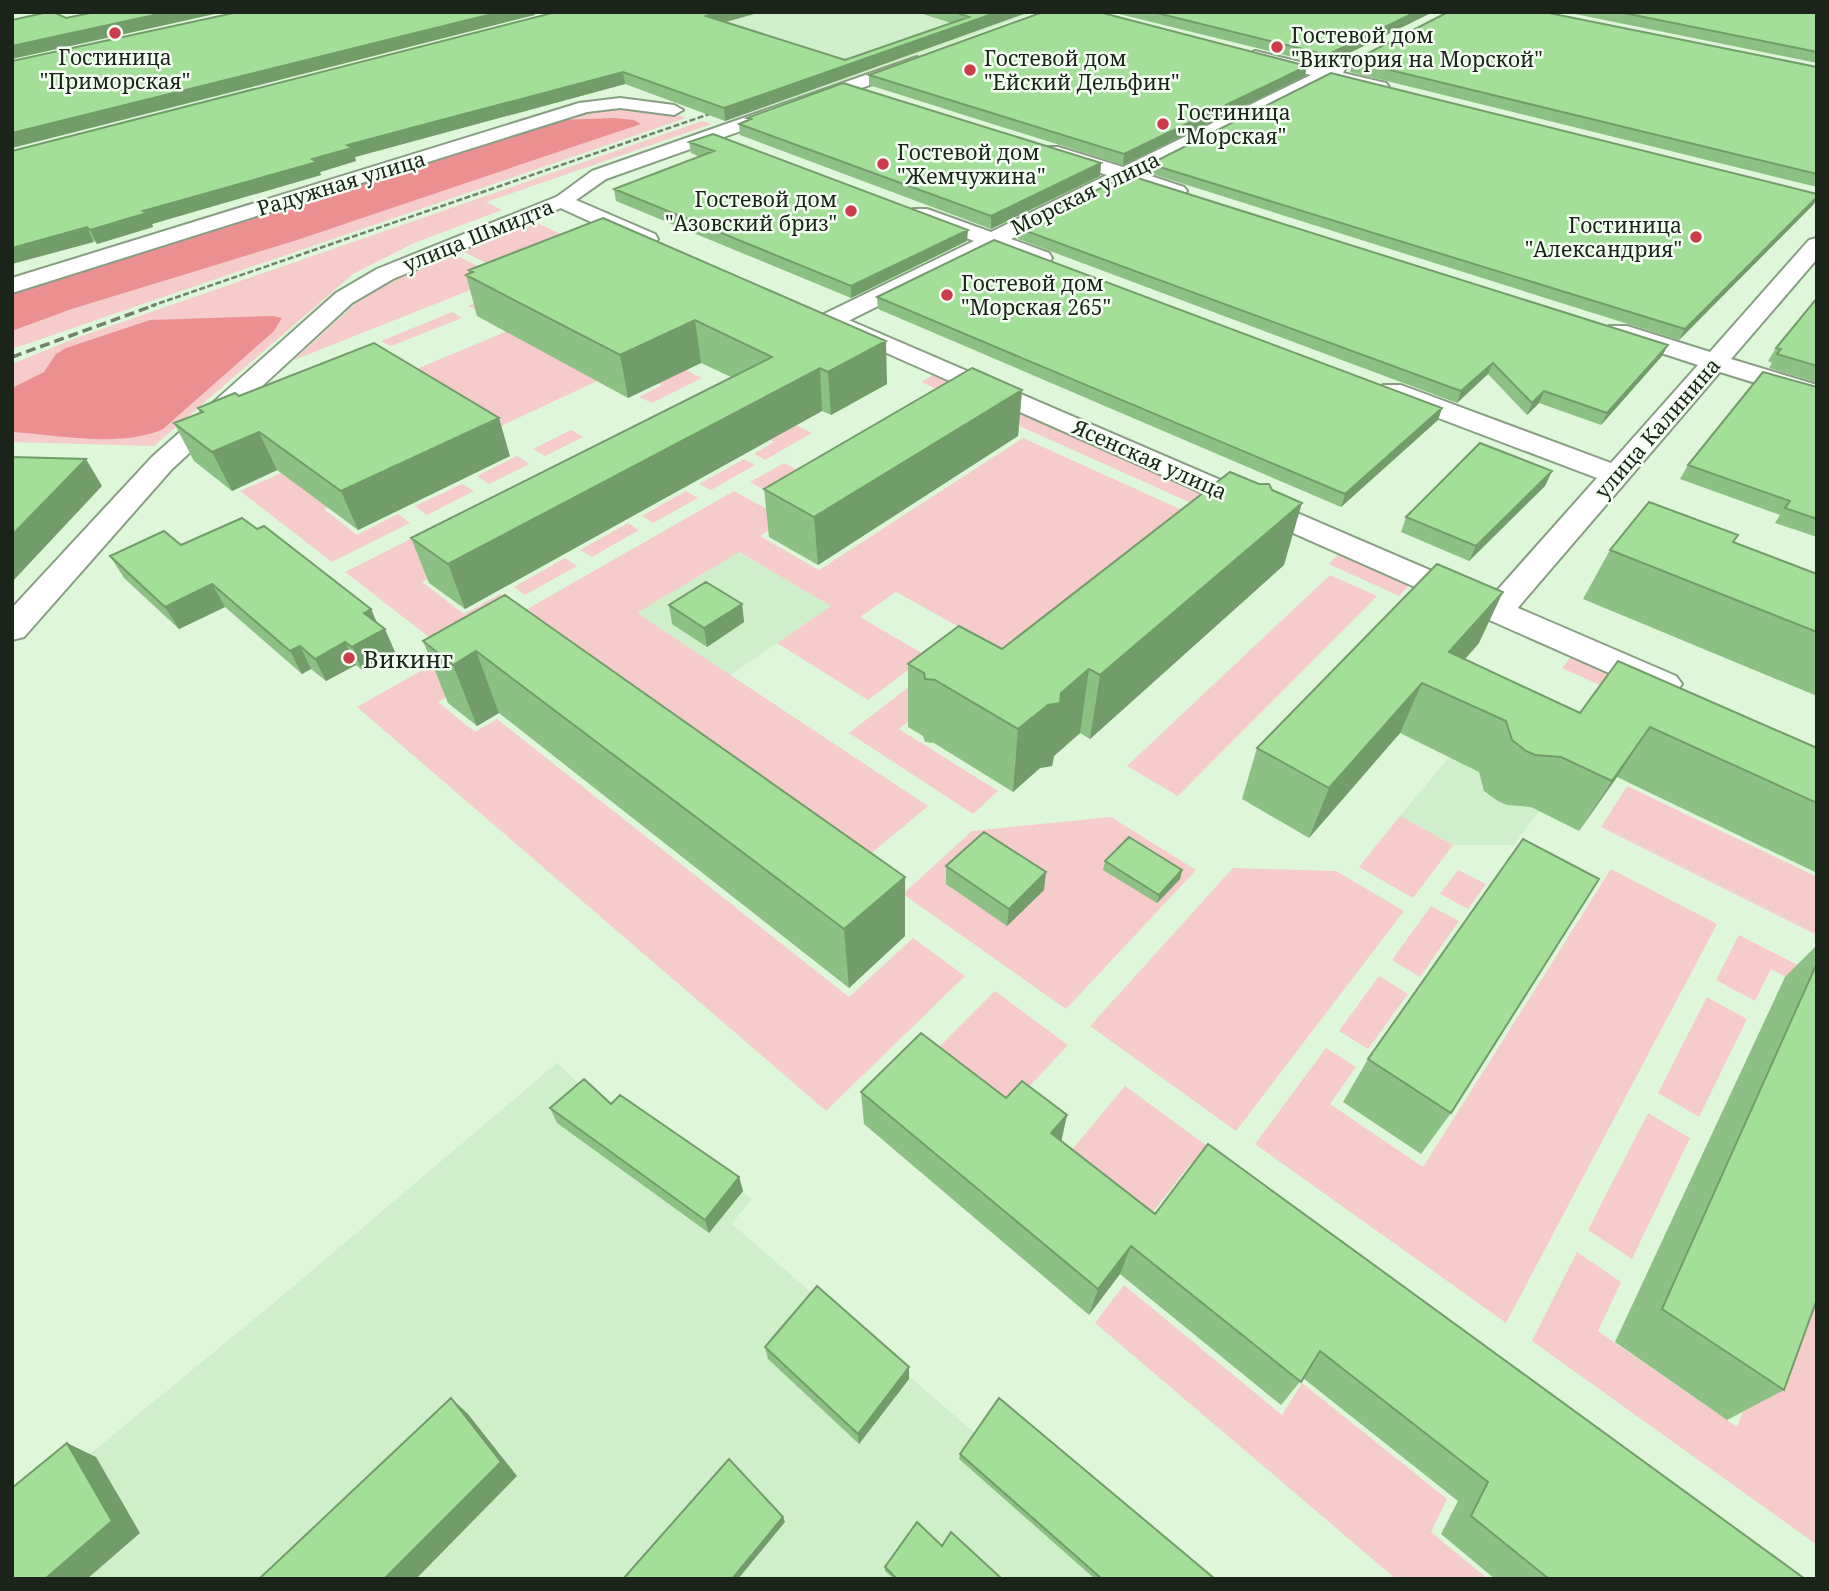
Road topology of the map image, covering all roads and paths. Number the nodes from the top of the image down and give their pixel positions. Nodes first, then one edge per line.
1 (1236, 51) edge
2 (940, 54) edge
3 (1350, 63) edge
4 (1328, 74) junction
5 (848, 87) junction
6 (1398, 92) edge
7 (888, 99) edge
8 (674, 110) edge
9 (714, 135) junction
10 (742, 145) edge
11 (1031, 145) edge
12 (1122, 174) junction
13 (1192, 196) edge
14 (561, 201) junction
15 (899, 204) edge
16 (991, 239) junction
17 (1817, 245) edge
18 (668, 249) edge
19 (1060, 265) edge
20 (12, 286) edge
21 (819, 314) joint
22 (1600, 326) edge
23 (1715, 362) junction
24 (1370, 382) edge
25 (1817, 394) edge
26 (1616, 475) junction
27 (1497, 611) junction
28 (12, 629) edge
29 (1694, 697) edge

1 - 4 street
2 - 5 street, улица Шмидта
3 - 4 street, Морская улица
4 - 6 street
4 - 12 street, Морская улица
5 - 7 street
5 - 9 street, улица Шмидта
8 - 20 street, Радужная улица
9 - 10 street
9 - 14 street, улица Шмидта
11 - 12 street
12 - 13 street
12 - 16 street, Морская улица
14 - 18 street
14 - 28 street, улица Шмидта
15 - 16 street
16 - 19 street
16 - 21 street, Морская улица
17 - 23 street, улица Калинина
21 - 27 street, Ясенская улица
22 - 23 street
23 - 25 street
23 - 26 street, улица Калинина
24 - 26 street
26 - 27 street, улица Калинина
27 - 29 street, Ясенская улица

